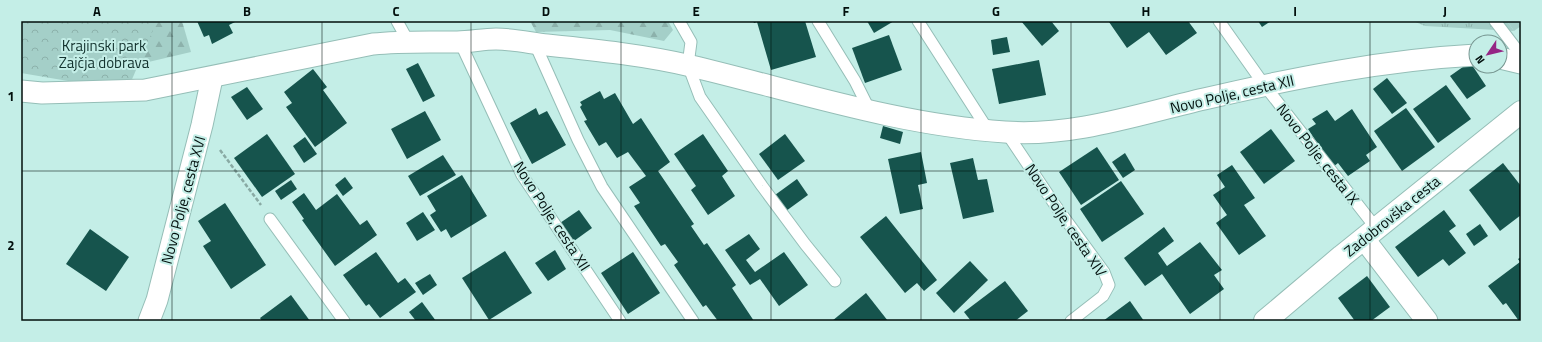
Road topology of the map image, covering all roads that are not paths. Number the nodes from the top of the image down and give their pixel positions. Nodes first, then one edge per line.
1 (397, 21) edge
2 (679, 21) edge
3 (818, 21) edge
4 (918, 21) edge
5 (1218, 21) edge
6 (1495, 21) edge
7 (408, 41) junction
8 (460, 42) junction
9 (535, 44) junction
10 (1521, 55) edge
11 (1468, 56) edge
12 (1508, 60) edge
13 (1521, 63) edge
14 (688, 65) junction
15 (212, 78) junction
16 (1265, 86) junction
17 (21, 91) edge
18 (870, 111) junction
19 (1521, 112) edge
20 (997, 131) junction
21 (270, 219) road end
22 (1370, 234) junction
23 (835, 280) dead end
24 (617, 320) edge
25 (149, 321) edge
26 (344, 321) edge
27 (693, 321) edge
28 (1072, 321) edge
29 (1265, 321) edge
30 (1427, 321) edge

1 - 7 lane
2 - 14 lane
3 - 18 lane
4 - 20 lane
5 - 16 lane, Novo Polje, cesta IX
6 - 10 lane
7 - 8 street, Novo Polje, cesta XII
7 - 15 street, Novo Polje, cesta XII
8 - 9 street, Novo Polje, cesta XII
8 - 24 lane, Novo Polje, cesta XII
9 - 14 street, Novo Polje, cesta XII
9 - 27 lane
11 - 16 street, Novo Polje, cesta XII
12 - 13 street
14 - 18 street, Novo Polje, cesta XII
14 - 23 lane
15 - 17 street, Novo Polje, cesta XII
15 - 25 street, Novo Polje, cesta XVI
16 - 20 street, Novo Polje, cesta XII
16 - 22 lane, Novo Polje, cesta IX
18 - 20 street, Novo Polje, cesta XII
19 - 22 main road, Zadobrovška cesta
20 - 28 lane, Novo Polje, cesta XIV
21 - 26 lane
22 - 29 main road, Zadobrovška cesta
22 - 30 street

